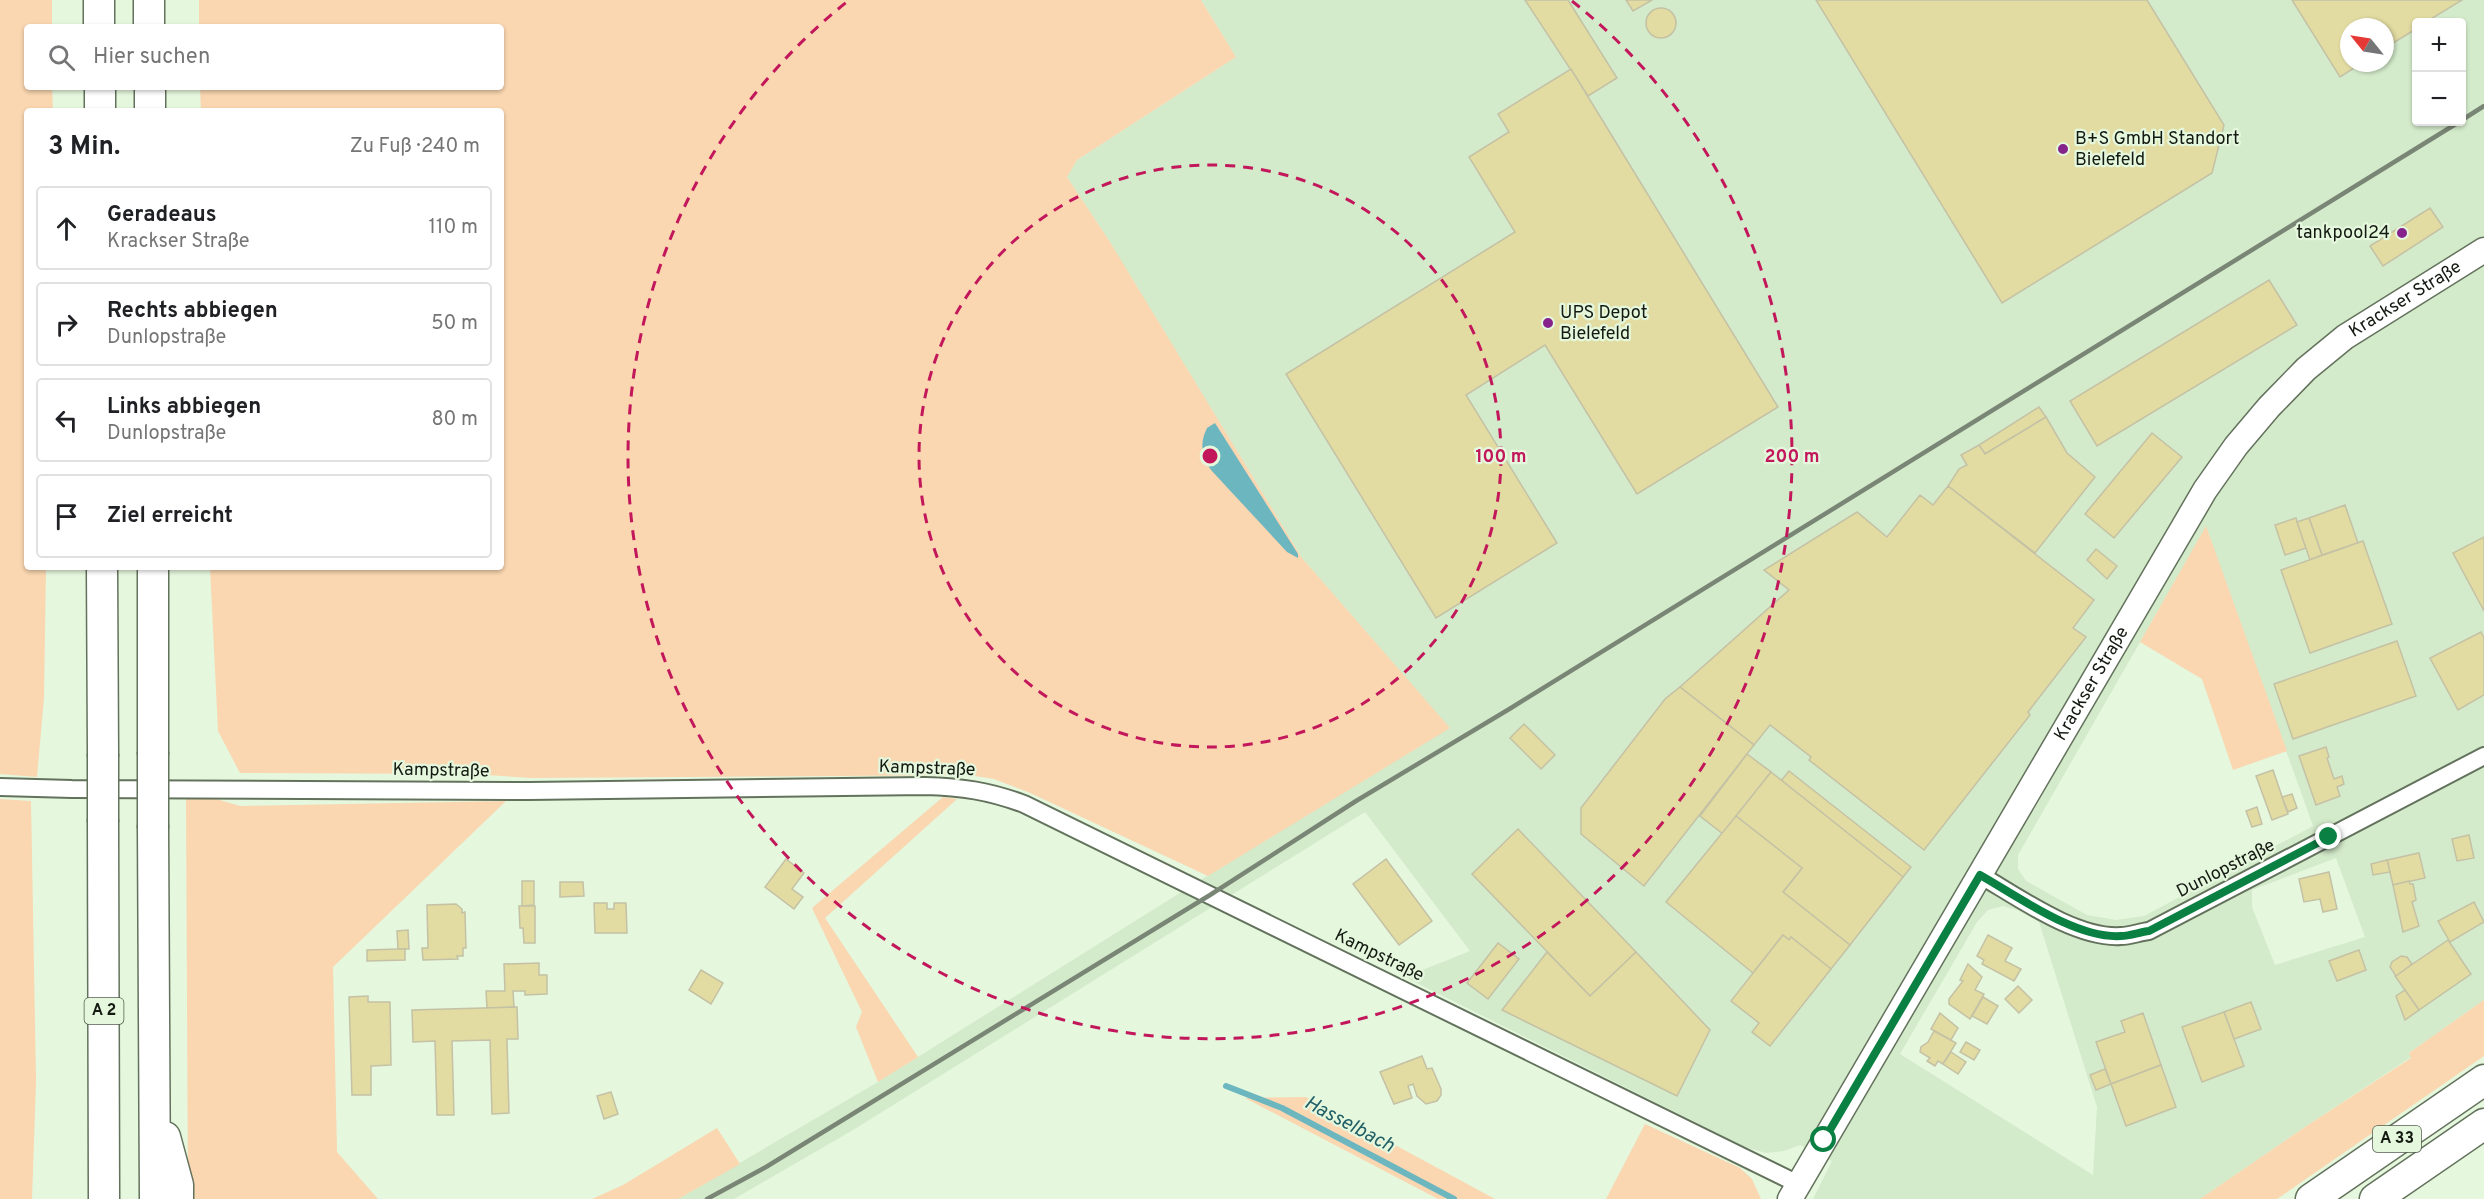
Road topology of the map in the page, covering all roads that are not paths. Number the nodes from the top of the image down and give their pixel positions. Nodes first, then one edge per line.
1 (99, 0) edge
2 (149, 0) edge
3 (99, 24) edge
4 (150, 24) edge
5 (100, 90) edge
6 (150, 90) edge
7 (100, 108) edge
8 (150, 108) edge
9 (2484, 250) edge
10 (102, 570) edge
11 (153, 570) edge
12 (2484, 756) edge
13 (0, 787) edge
14 (1980, 875) junction
15 (2484, 1080) edge
16 (156, 1103) junction
17 (2484, 1124) edge
18 (1794, 1192) edge
19 (104, 1199) edge
20 (155, 1199) edge
21 (178, 1199) edge
22 (2311, 1199) edge
23 (2375, 1199) edge

1 - 3 highway
2 - 4 highway
5 - 7 highway
6 - 8 highway
9 - 14 street, Krackser Straße
10 - 19 highway, A 2, bridge
11 - 16 highway, bridge
12 - 14 street, Dunlopstraße
13 - 18 street, Kampstraße
14 - 18 street, Krackser Straße
15 - 22 highway, A 33
16 - 20 highway
16 - 21 highway
17 - 23 highway, A 33

